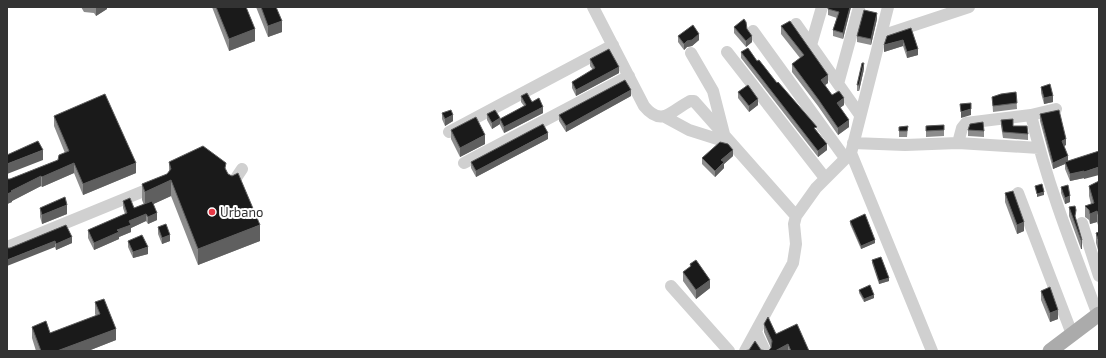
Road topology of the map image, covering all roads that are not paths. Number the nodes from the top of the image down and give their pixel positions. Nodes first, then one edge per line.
1 (593, 7) edge
2 (822, 7) edge
3 (859, 7) edge
4 (969, 7) edge
5 (890, 8) edge
6 (796, 24) dead end
7 (753, 31) dead end
8 (881, 36) junction
9 (613, 45) junction
10 (811, 45) junction
11 (690, 52) dead end
12 (727, 52) dead end
13 (629, 76) junction
14 (838, 84) junction
15 (1056, 110) edge
16 (860, 115) junction
17 (1031, 115) junction
18 (665, 117) junction
19 (449, 132) dead end
20 (728, 140) junction
21 (958, 143) junction
22 (1039, 148) junction
23 (850, 151) junction
24 (464, 163) dead end
25 (242, 169) dead end
26 (825, 178) junction
27 (164, 183) edge
28 (232, 184) edge
29 (1018, 193) dead end
30 (796, 216) junction
31 (1082, 223) dead end
32 (7, 247) edge
33 (1099, 276) edge
34 (671, 286) dead end
35 (1098, 315) edge
36 (756, 332) junction
37 (1072, 334) junction
38 (729, 351) edge
39 (745, 351) edge
40 (765, 351) edge
41 (932, 351) edge
42 (1050, 351) edge

1 - 9 street
2 - 10 street
3 - 14 street
4 - 8 street
5 - 8 street
6 - 10 street
7 - 23 street
8 - 16 street
9 - 13 street
9 - 19 street
10 - 14 street
11 - 20 street
12 - 26 street
13 - 18 street
13 - 24 street
14 - 16 street
15 - 17 street
16 - 23 street
17 - 21 street
17 - 22 street
18 - 20 street
18 - 20 street
20 - 30 street
21 - 22 street
21 - 23 street
22 - 35 street
23 - 26 street
23 - 41 street
25 - 28 street
26 - 30 street
27 - 32 street
29 - 37 street
30 - 36 street
31 - 33 street
34 - 38 street
35 - 37 main road
36 - 39 street
36 - 40 street
37 - 42 main road

